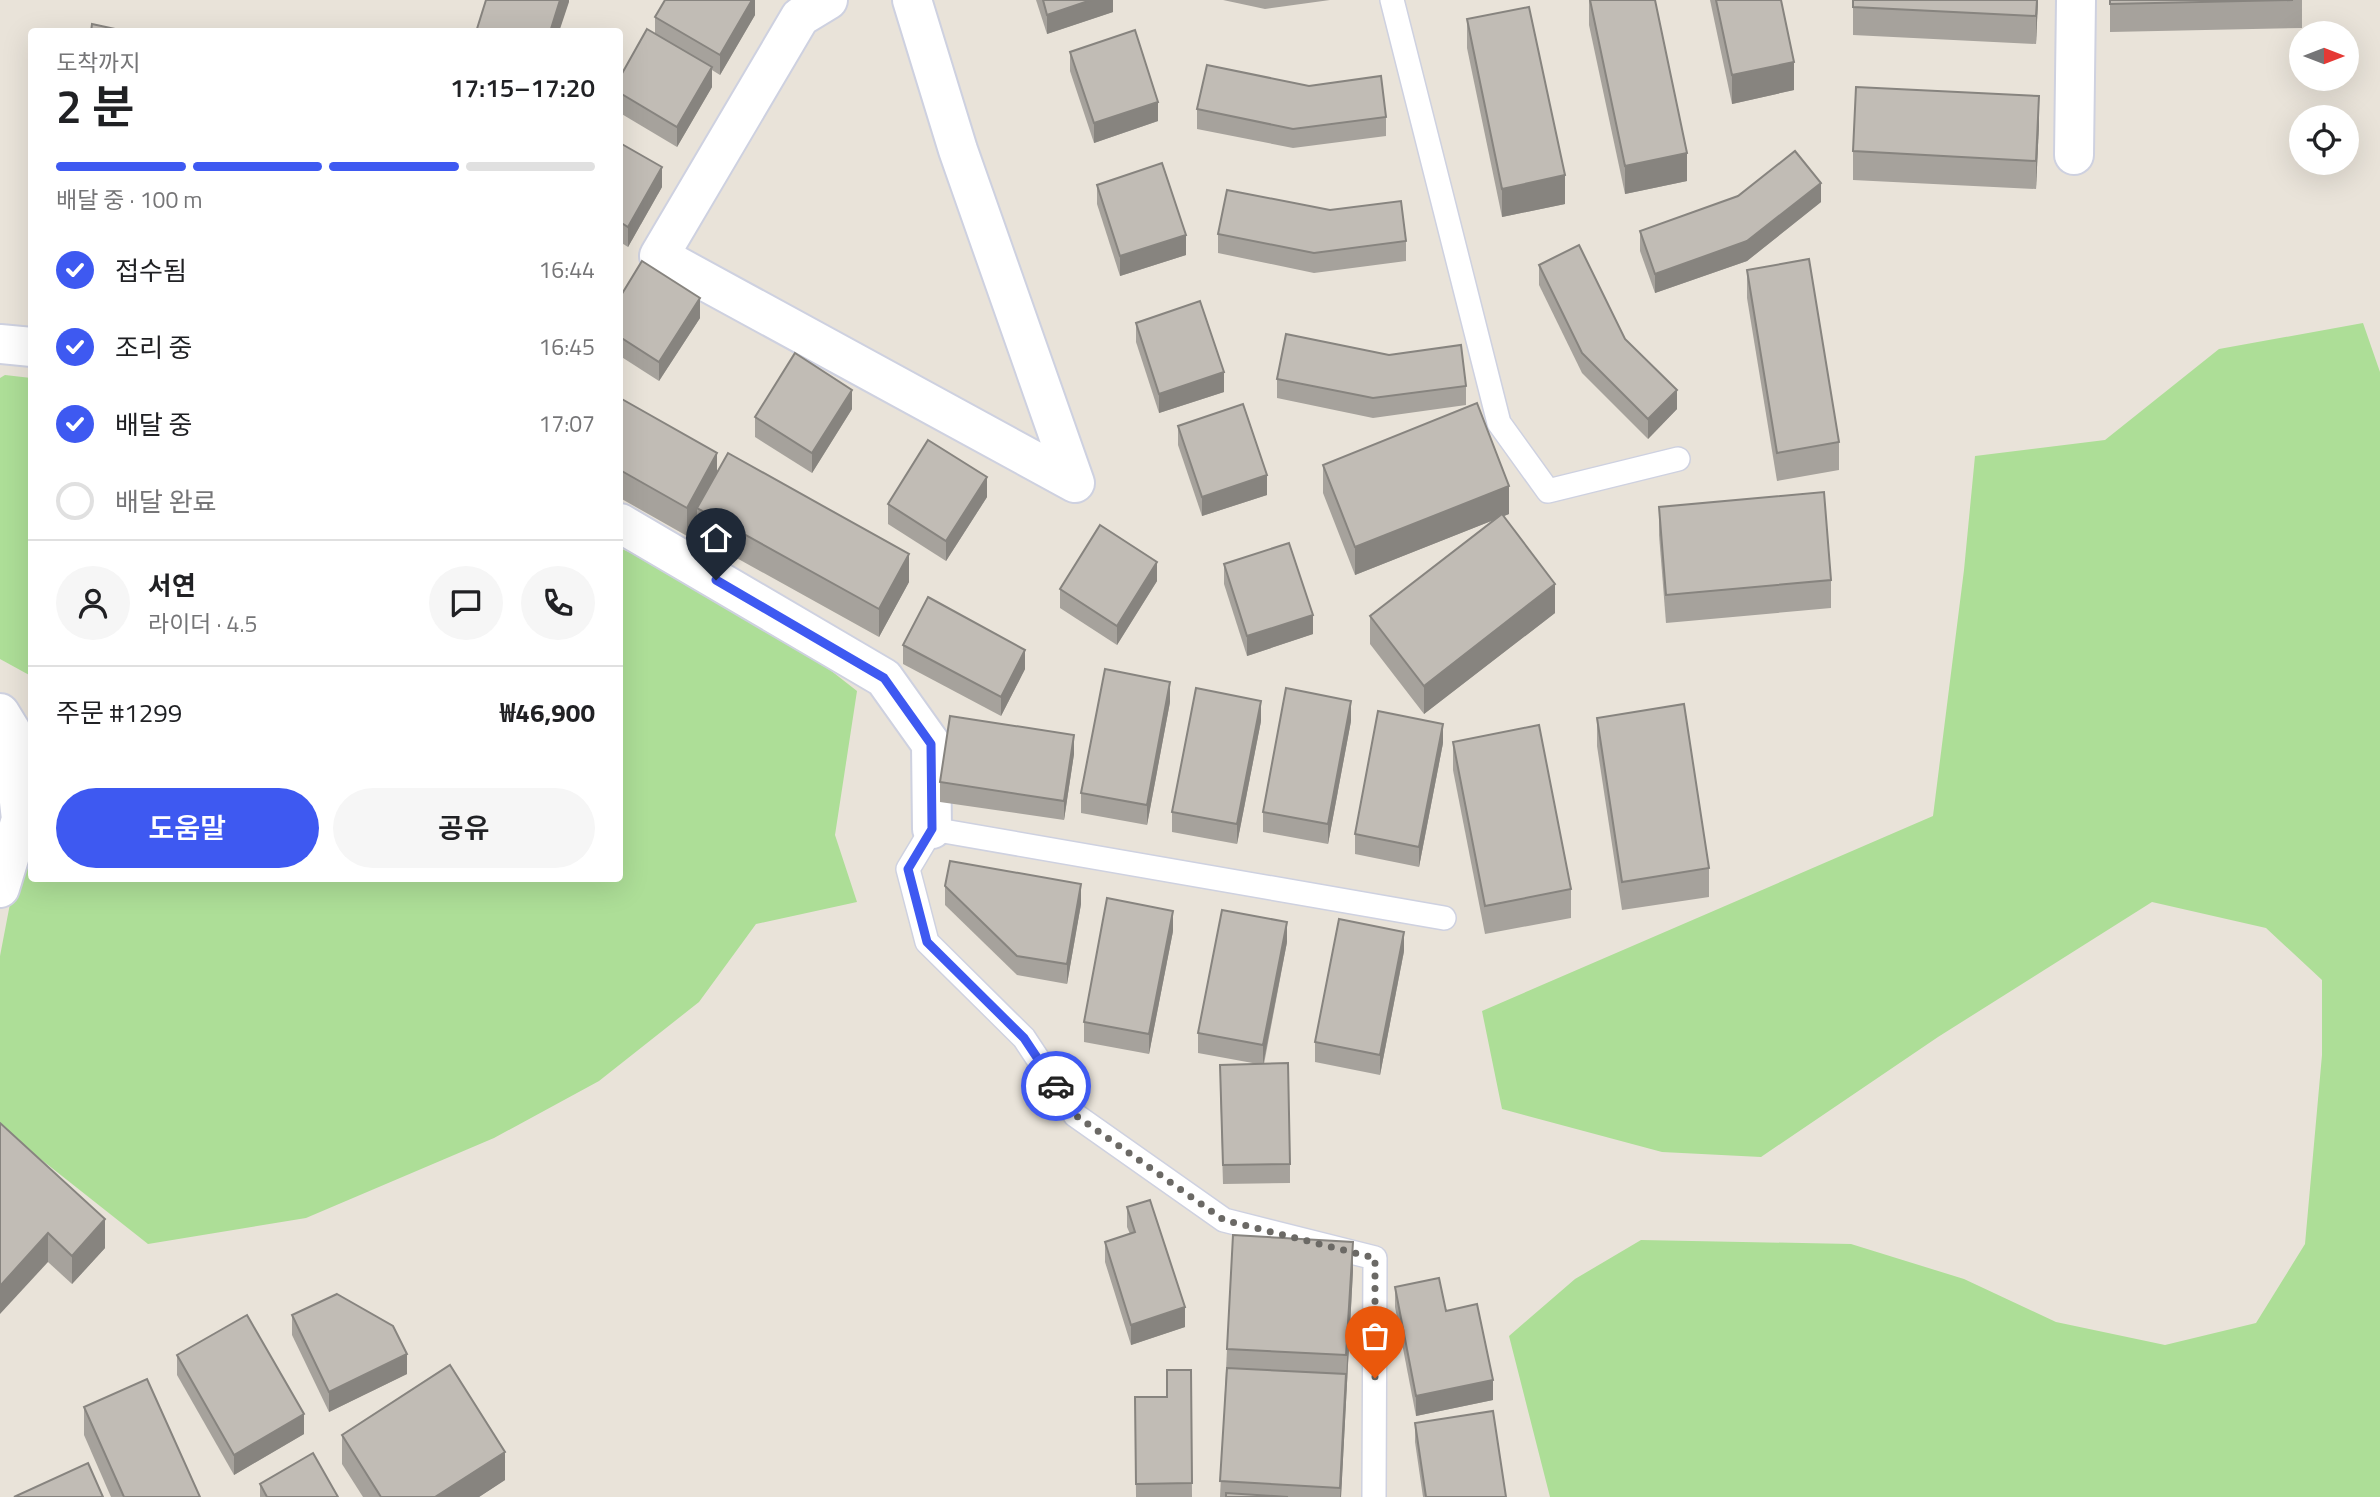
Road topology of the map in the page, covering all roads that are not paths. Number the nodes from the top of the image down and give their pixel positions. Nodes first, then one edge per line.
1 (828, 0) edge
2 (912, 0) edge
3 (1392, 0) edge
4 (2076, 0) edge
5 (2074, 155) dead end
6 (0, 344) edge
7 (28, 348) edge
8 (1678, 459) dead end
9 (623, 525) edge
10 (0, 712) edge
11 (932, 829) junction
12 (0, 888) edge
13 (1444, 918) dead end
14 (1374, 1497) edge

1 - 2 street
3 - 8 lane
4 - 5 street
6 - 7 street
9 - 11 street
10 - 12 street
11 - 13 lane
11 - 14 lane

